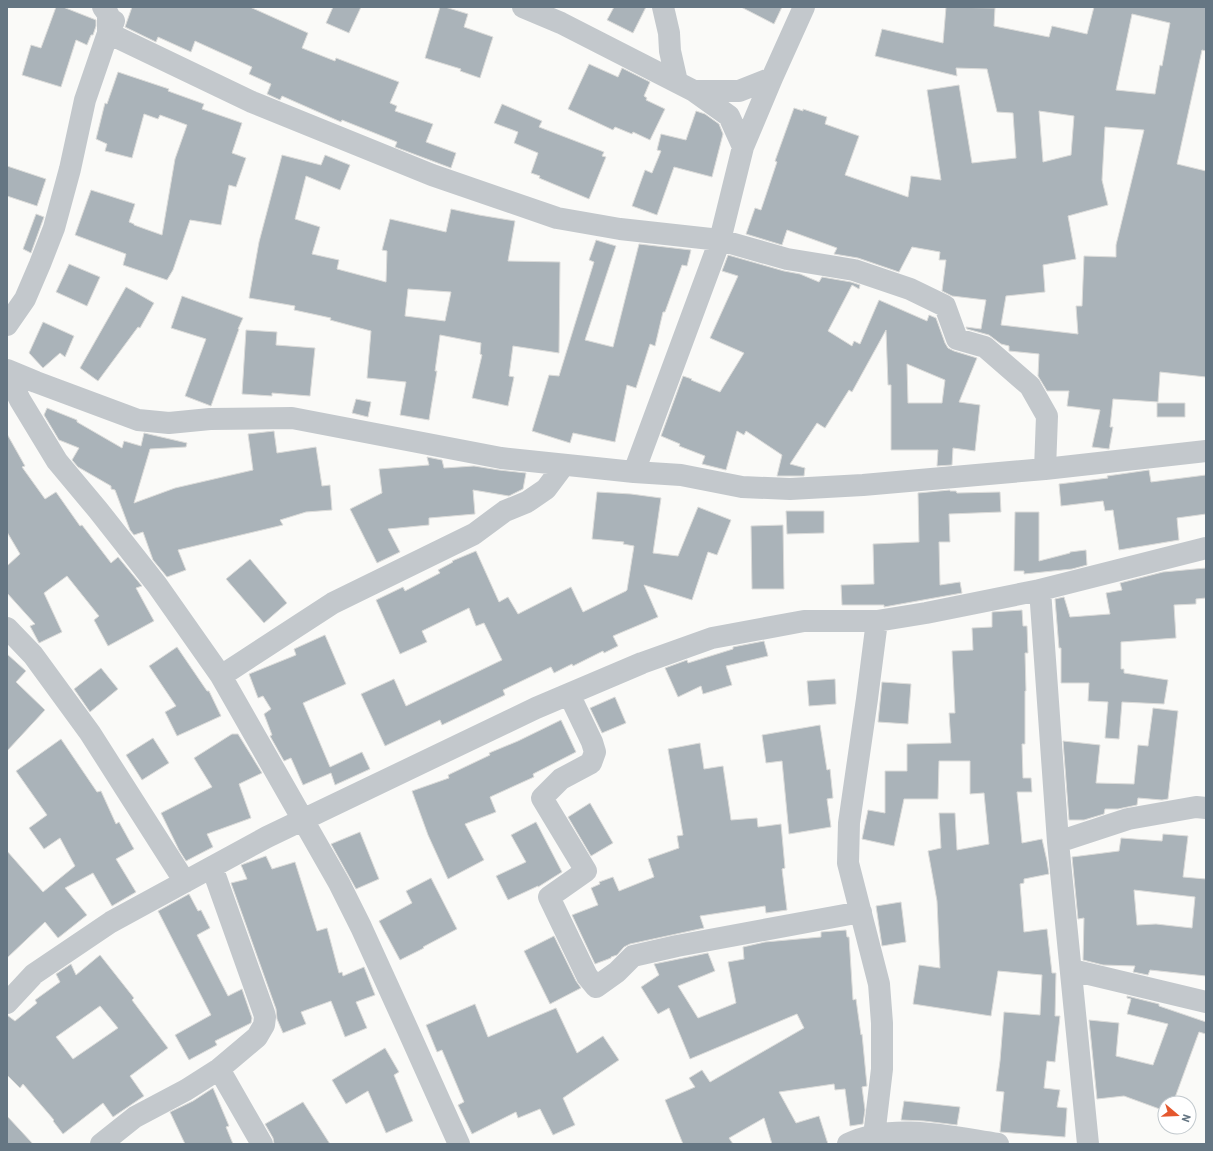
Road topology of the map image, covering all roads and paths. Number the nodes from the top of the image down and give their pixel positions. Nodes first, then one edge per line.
1 (104, 7) edge
2 (121, 7) edge
3 (523, 7) edge
4 (663, 7) edge
5 (804, 7) edge
6 (108, 33) junction
7 (772, 78) junction
8 (686, 87) junction
9 (743, 147) junction
10 (720, 240) junction
11 (7, 325) edge
12 (7, 372) edge
13 (1206, 451) edge
14 (564, 464) junction
15 (1044, 469) junction
16 (634, 472) junction
17 (1206, 548) edge
18 (1040, 590) junction
19 (877, 621) junction
20 (7, 628) edge
21 (221, 676) junction
22 (569, 694) junction
23 (1206, 808) edge
24 (304, 820) junction
25 (1058, 842) junction
26 (212, 867) junction
27 (185, 882) junction
28 (861, 912) junction
29 (1072, 970) junction
30 (7, 1002) edge
31 (1206, 1002) edge
32 (219, 1069) junction
33 (874, 1136) junction
34 (101, 1144) edge
35 (262, 1144) edge
36 (459, 1144) edge
37 (848, 1144) edge
38 (998, 1144) edge
39 (1088, 1144) edge

1 - 6 street
2 - 6 street
3 - 8 street
4 - 8 street
5 - 7 street
6 - 10 street
6 - 11 street
7 - 8 street
7 - 9 street
8 - 9 street
9 - 10 street
10 - 15 street
10 - 16 street
12 - 14 street
12 - 21 street
13 - 15 street
14 - 16 street
14 - 21 street
15 - 16 street
17 - 18 street
18 - 19 street
18 - 25 street
19 - 22 street
19 - 28 street
20 - 27 street
21 - 24 street
22 - 24 street
22 - 28 street
23 - 25 street
24 - 26 street
24 - 36 street
25 - 29 street
26 - 27 street
26 - 32 street
27 - 30 street
28 - 33 street
29 - 31 street
29 - 39 street
32 - 34 street
32 - 35 street
33 - 37 street
33 - 38 street

